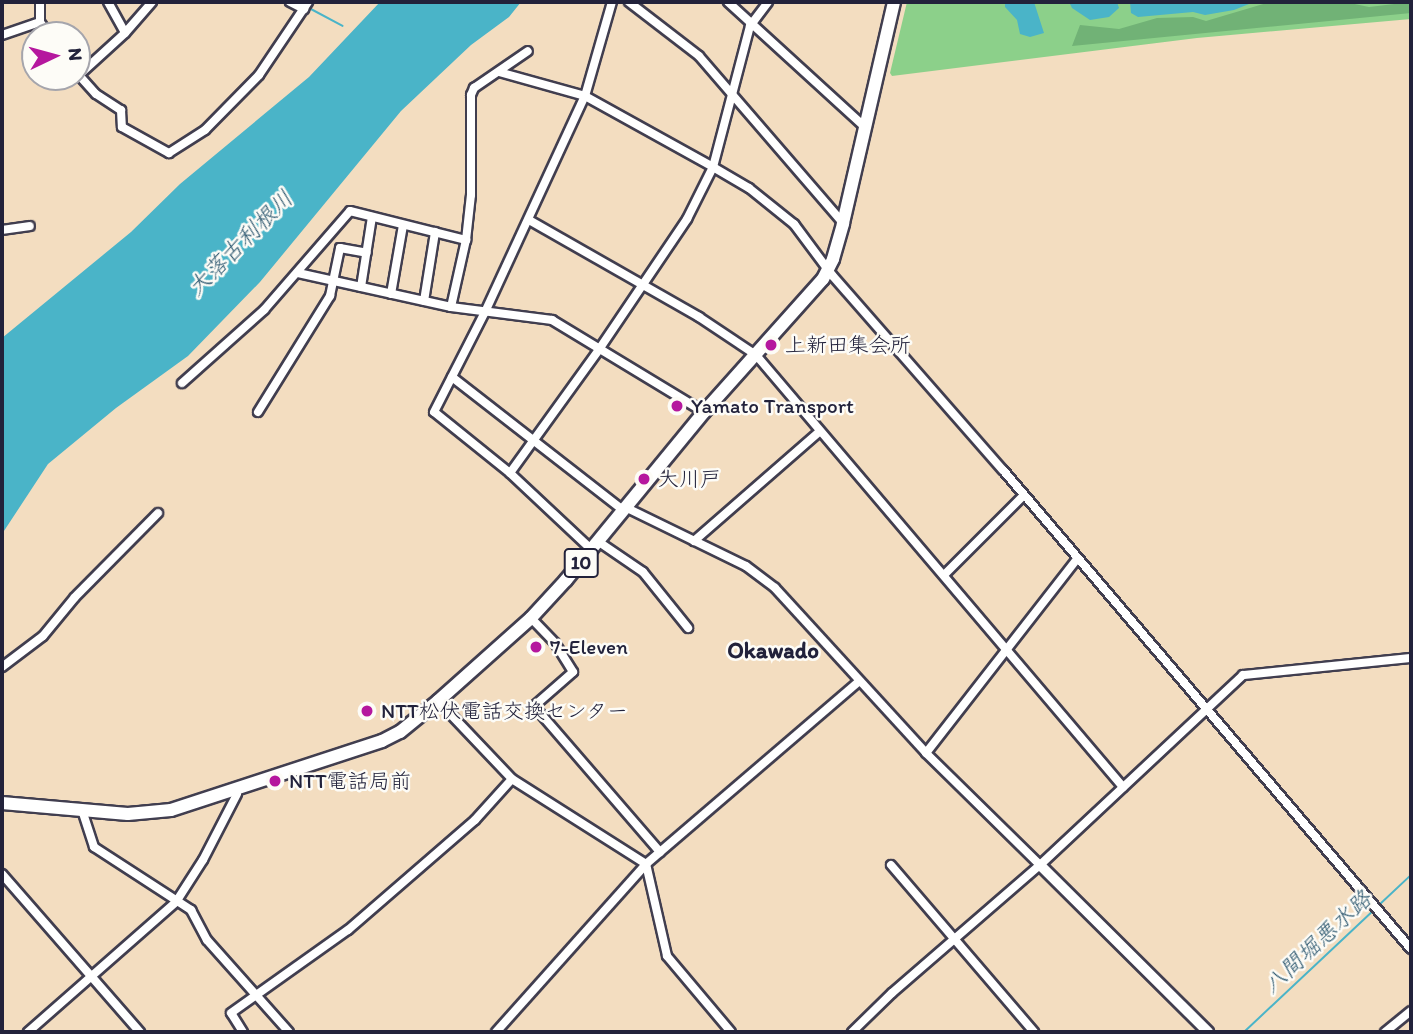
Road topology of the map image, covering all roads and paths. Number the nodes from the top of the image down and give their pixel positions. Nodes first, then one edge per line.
1 (40, 2) edge
2 (108, 2) edge
3 (152, 2) edge
4 (290, 2) edge
5 (612, 2) edge
6 (629, 2) edge
7 (728, 2) edge
8 (768, 2) edge
9 (894, 2) edge
10 (306, 6) edge
11 (40, 21) edge
12 (752, 22) junction
13 (21, 28) edge
14 (125, 33) junction
15 (2, 35) edge
16 (528, 51) dead end
17 (91, 63) edge
18 (499, 72) junction
19 (91, 88) edge
20 (732, 93) junction
21 (585, 96) junction
22 (865, 127) junction
23 (713, 166) junction
24 (372, 217) junction
25 (529, 220) junction
26 (843, 223) junction
27 (403, 225) junction
28 (30, 226) dead end
29 (2, 230) edge
30 (435, 232) junction
31 (466, 240) junction
32 (367, 253) junction
33 (829, 270) junction
34 (298, 273) junction
35 (334, 281) junction
36 (644, 284) junction
37 (361, 287) junction
38 (391, 293) junction
39 (424, 301) junction
40 (451, 307) junction
41 (485, 312) junction
42 (600, 348) junction
43 (756, 355) junction
44 (452, 377) junction
45 (182, 383) dead end
46 (258, 412) dead end
47 (704, 412) junction
48 (820, 431) junction
49 (534, 441) junction
50 (510, 473) junction
51 (1023, 496) junction
52 (625, 510) junction
53 (158, 513) dead end
54 (694, 541) junction
55 (596, 546) junction
56 (1077, 559) junction
57 (945, 574) junction
58 (531, 618) junction
59 (688, 628) dead end
60 (1009, 650) junction
61 (1411, 658) edge
62 (2, 667) edge
63 (858, 682) junction
64 (438, 701) junction
65 (1206, 710) junction
66 (926, 753) junction
67 (512, 779) junction
68 (1123, 787) junction
69 (237, 794) dead end
70 (2, 803) edge
71 (82, 810) junction
72 (660, 852) junction
73 (646, 864) junction
74 (891, 865) dead end
75 (1040, 865) junction
76 (2, 874) edge
77 (176, 902) junction
78 (955, 939) junction
79 (1411, 949) edge
80 (93, 978) junction
81 (256, 994) junction
82 (1411, 1011) edge
83 (28, 1032) edge
84 (140, 1032) edge
85 (243, 1032) edge
86 (289, 1032) edge
87 (496, 1032) edge
88 (731, 1032) edge
89 (852, 1032) edge
90 (1034, 1032) edge
91 (1208, 1032) edge
92 (1385, 1032) edge

1 - 11 street
2 - 14 street
3 - 14 street
4 - 10 street
5 - 21 street
6 - 20 street
7 - 12 street
8 - 12 street
9 - 22 main road, 10
10 - 19 street
12 - 20 street
12 - 22 street
13 - 15 street
14 - 17 street
16 - 18 street
18 - 21 street
18 - 31 street
20 - 23 street
20 - 26 street
21 - 23 street
21 - 25 street
22 - 26 main road, 10
23 - 33 street
23 - 36 street
24 - 27 street
24 - 32 street
24 - 34 street
25 - 36 street
25 - 41 street
26 - 33 main road, 10
27 - 30 street
27 - 38 street
28 - 29 street
30 - 31 street
30 - 39 street
31 - 40 street
32 - 35 street
32 - 37 street
33 - 43 main road, 10
33 - 51 street
34 - 35 street
34 - 45 street
35 - 37 street
35 - 46 street
36 - 42 street
36 - 43 street
37 - 38 street
38 - 39 street
39 - 40 street
40 - 41 street
41 - 42 street
41 - 44 street
42 - 47 street
42 - 49 street
43 - 47 main road, 10
43 - 48 street
44 - 49 street
44 - 50 street
47 - 52 main road, 10
48 - 54 street
48 - 57 street
49 - 50 street
49 - 52 street
50 - 55 street
51 - 56 street
51 - 57 street
52 - 54 street
52 - 55 main road, 10
53 - 62 street
54 - 63 street
55 - 58 main road, 10
55 - 59 street
56 - 60 street
56 - 65 street
57 - 60 street
58 - 64 main road, 10
58 - 72 street
60 - 66 street
60 - 68 street
61 - 65 street
63 - 66 street
63 - 72 street
64 - 67 street
64 - 71 main road, 10
65 - 68 street
65 - 79 street
66 - 75 street
67 - 73 street
67 - 81 street
68 - 75 street
69 - 77 street
70 - 71 main road, 10
71 - 77 street
72 - 73 street
73 - 87 street
73 - 88 street
74 - 78 street
75 - 78 street
75 - 91 street
76 - 80 street
77 - 80 street
77 - 81 street
78 - 89 street
78 - 90 street
80 - 83 street
80 - 84 street
81 - 85 street
81 - 86 street
82 - 92 street

